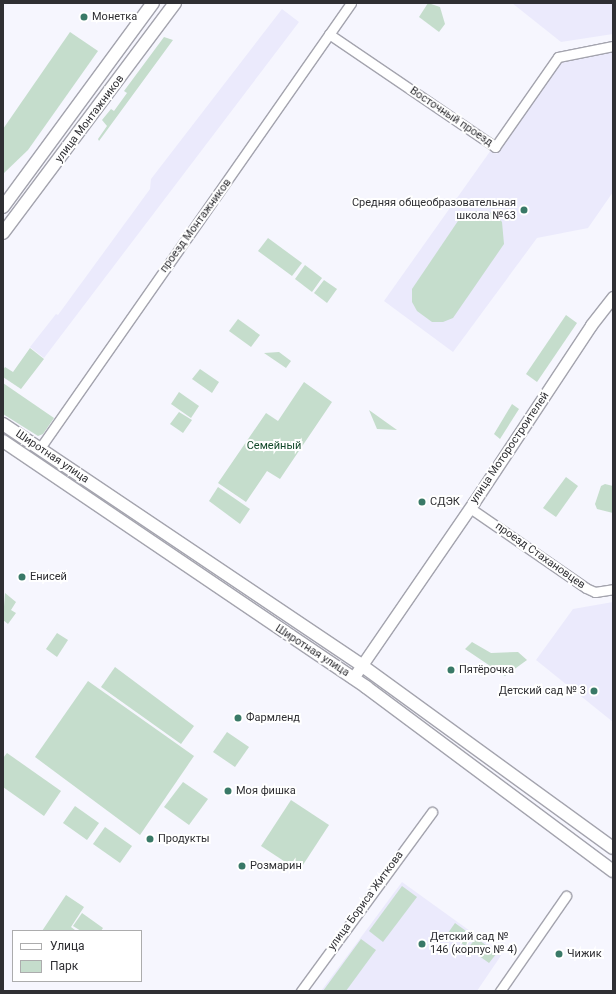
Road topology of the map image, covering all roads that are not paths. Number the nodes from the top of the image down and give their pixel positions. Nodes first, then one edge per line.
1 (153, 3) edge
2 (175, 3) edge
3 (351, 3) edge
4 (329, 34) junction
5 (613, 46) edge
6 (3, 206) edge
7 (3, 234) edge
8 (613, 298) edge
9 (3, 424) edge
10 (3, 441) edge
11 (40, 448) junction
12 (470, 508) junction
13 (146, 520) junction
14 (137, 533) junction
15 (177, 541) junction
16 (168, 554) junction
17 (613, 589) edge
18 (362, 665) junction
19 (353, 678) junction
20 (432, 812) dead end
21 (573, 819) junction
22 (562, 834) junction
23 (603, 840) junction
24 (613, 848) edge
25 (591, 856) junction
26 (613, 872) edge
27 (566, 896) dead end
28 (301, 991) edge
29 (500, 991) edge

1 - 6 main road, улица Монтажников
2 - 7 main road, улица Монтажников
3 - 4 street, проезд Монтажников
4 - 5 street, Восточный проезд
4 - 11 street, проезд Монтажников
8 - 12 street, улица Моторостроителей
9 - 11 main road, Широтная улица
10 - 14 main road, Широтная улица
11 - 13 main road, Широтная улица
12 - 17 street, проезд Стахановцев
12 - 18 street, улица Моторостроителей
13 - 14 main road
13 - 15 main road, Широтная улица
14 - 16 main road, Широтная улица
15 - 16 main road
15 - 18 main road, Широтная улица
16 - 19 main road, Широтная улица
18 - 19 street, улица Моторостроителей
18 - 21 main road, Широтная улица
19 - 22 main road, Широтная улица
20 - 28 street, улица Бориса Житкова
21 - 22 main road
21 - 23 main road, Широтная улица
22 - 25 main road, Широтная улица
23 - 24 main road, Широтная улица
23 - 25 main road
25 - 26 main road, Широтная улица
27 - 29 street

